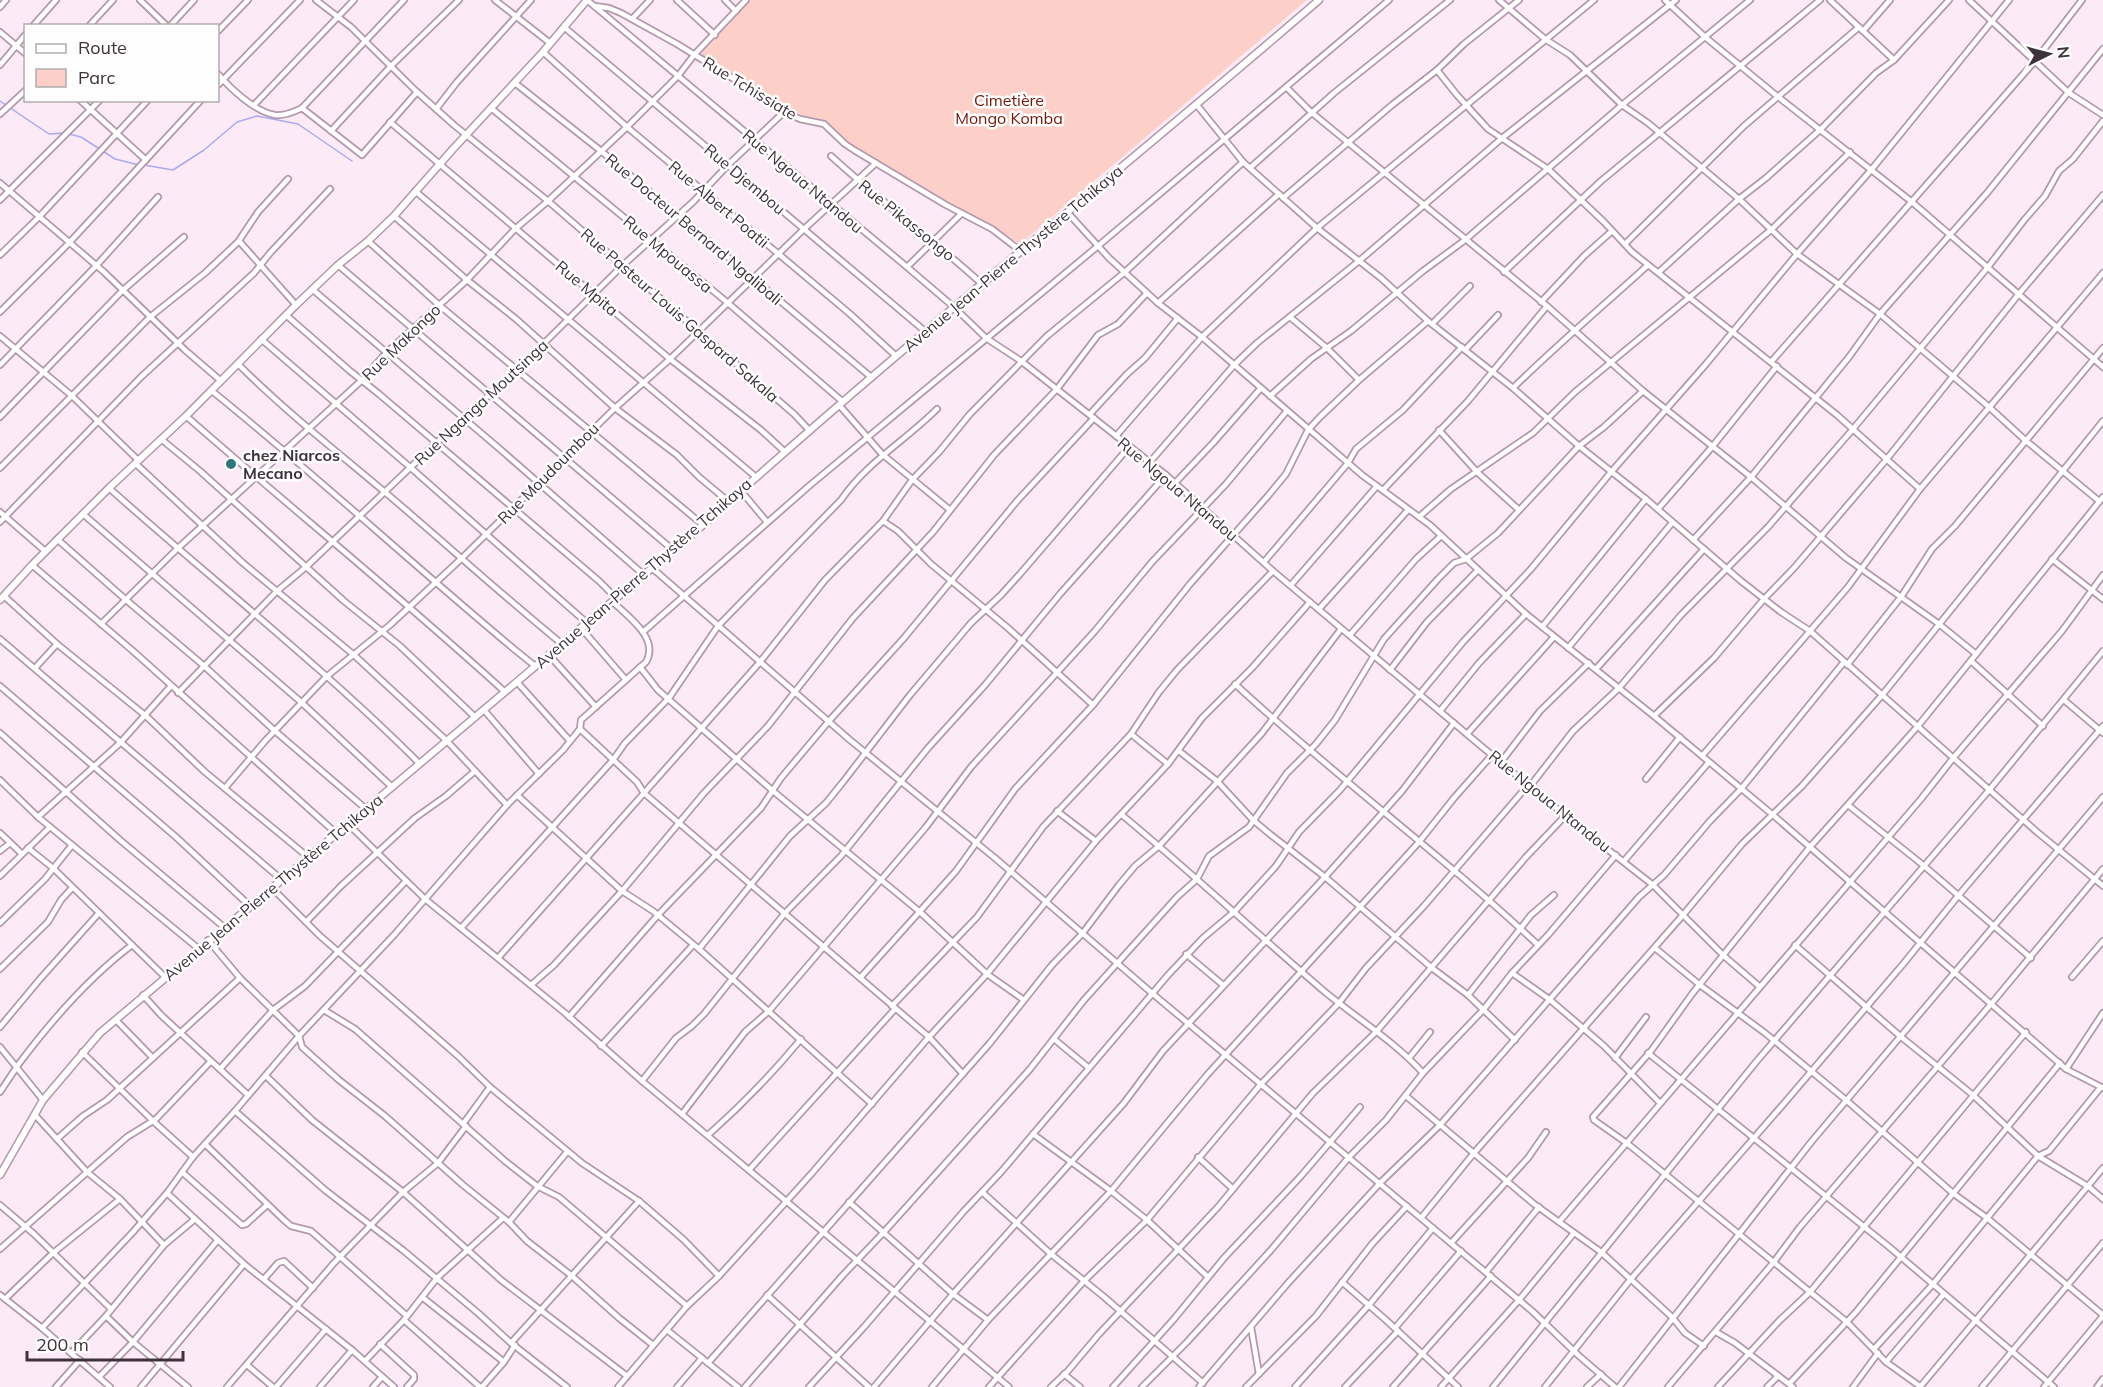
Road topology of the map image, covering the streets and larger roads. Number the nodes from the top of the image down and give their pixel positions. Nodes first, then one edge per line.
1 (6, 0) edge
2 (56, 0) edge
3 (113, 0) edge
4 (140, 0) edge
5 (195, 0) edge
6 (248, 0) edge
7 (300, 0) edge
8 (316, 0) edge
9 (354, 0) edge
10 (404, 0) edge
11 (459, 0) edge
12 (495, 0) edge
13 (531, 0) edge
14 (587, 0) edge
15 (650, 0) edge
16 (677, 0) edge
17 (724, 0) edge
18 (746, 0) edge
19 (1320, 0) edge
20 (1389, 0) edge
21 (1450, 0) edge
22 (1499, 0) edge
23 (1519, 0) edge
24 (1594, 0) edge
25 (1665, 0) edge
26 (1676, 0) edge
27 (1750, 0) edge
28 (1820, 0) edge
29 (1890, 0) edge
30 (1949, 0) edge
31 (1969, 0) edge
32 (2009, 0) edge
33 (2082, 0) edge
34 (1833, 1) edge
35 (503, 3) edge
36 (1671, 5) junction
37 (595, 6) junction
38 (0, 7) edge
39 (1509, 8) junction
40 (736, 11) junction
41 (338, 16) junction
42 (516, 17) junction
43 (632, 19) junction
44 (94, 21) junction
45 (1992, 21) junction
46 (35, 24) edge
47 (91, 24) edge
48 (96, 24) edge
49 (167, 24) edge
50 (171, 24) edge
51 (564, 27) junction
52 (1861, 29) junction
53 (219, 30) edge
54 (0, 32) edge
55 (715, 35) junction
56 (24, 36) edge
57 (1705, 37) junction
58 (1545, 39) junction
59 (365, 40) junction
60 (550, 44) junction
61 (15, 46) junction
62 (2103, 50) edge
63 (543, 52) junction
64 (24, 53) edge
65 (694, 55) junction
66 (1894, 60) junction
67 (2035, 61) junction
68 (0, 65) edge
69 (391, 66) junction
70 (1740, 66) junction
71 (1437, 70) junction
72 (1586, 70) junction
73 (219, 75) edge
74 (678, 76) junction
75 (223, 80) junction
76 (514, 83) junction
77 (219, 84) edge
78 (1286, 87) junction
79 (24, 92) edge
80 (417, 92) junction
81 (2069, 93) junction
82 (1777, 96) junction
83 (653, 100) junction
84 (82, 102) edge
85 (98, 102) edge
86 (146, 102) edge
87 (199, 102) edge
88 (1196, 104) junction
89 (254, 105) junction
90 (1466, 105) junction
91 (1622, 105) junction
92 (302, 108) junction
93 (491, 108) junction
94 (436, 109) junction
95 (91, 111) junction
96 (784, 112) junction
97 (1311, 112) junction
98 (0, 114) edge
99 (2103, 115) edge
100 (2103, 121) edge
101 (390, 122) junction
102 (627, 127) junction
103 (1821, 129) junction
104 (331, 131) junction
105 (1660, 133) junction
106 (467, 134) junction
107 (117, 135) junction
108 (1224, 139) junction
109 (1501, 139) junction
110 (755, 140) junction
111 (1349, 142) junction
112 (601, 150) junction
113 (1850, 152) junction
114 (831, 156) dead end
115 (146, 160) junction
116 (1244, 162) junction
117 (876, 163) junction
118 (439, 164) junction
119 (728, 165) junction
120 (1250, 168) junction
121 (1548, 168) junction
122 (1701, 168) junction
123 (1872, 169) junction
124 (1385, 171) junction
125 (574, 175) junction
126 (288, 179) dead end
127 (858, 181) junction
128 (0, 183) edge
129 (330, 189) dead end
130 (704, 190) junction
131 (415, 191) junction
132 (9, 192) junction
133 (2103, 195) edge
134 (1281, 196) junction
135 (158, 197) dead end
136 (1739, 199) junction
137 (0, 200) edge
138 (1582, 200) junction
139 (548, 201) junction
140 (1912, 202) junction
141 (831, 204) junction
142 (1424, 205) junction
143 (1068, 213) junction
144 (961, 214) junction
145 (678, 215) junction
146 (394, 216) junction
147 (39, 218) junction
148 (1317, 228) junction
149 (515, 229) junction
150 (804, 229) junction
151 (1772, 229) junction
152 (1612, 231) junction
153 (1950, 235) junction
154 (184, 237) dead end
155 (652, 240) junction
156 (1465, 240) junction
157 (239, 241) junction
158 (368, 241) junction
159 (934, 241) junction
160 (69, 243) junction
161 (1625, 244) junction
162 (1098, 246) junction
163 (1022, 252) junction
164 (779, 254) junction
165 (1797, 254) junction
166 (0, 255) edge
167 (491, 255) junction
168 (1359, 261) junction
169 (259, 265) junction
170 (338, 265) junction
171 (1648, 265) junction
172 (96, 266) junction
173 (622, 266) junction
174 (907, 267) junction
175 (1988, 267) junction
176 (1125, 272) junction
177 (1504, 272) junction
178 (1659, 272) junction
179 (2103, 273) edge
180 (467, 280) junction
181 (753, 280) junction
182 (1839, 283) junction
183 (983, 285) junction
184 (1470, 286) dead end
185 (312, 289) junction
186 (123, 291) junction
187 (1147, 293) junction
188 (594, 294) junction
189 (1398, 294) junction
190 (2018, 295) junction
191 (1689, 297) junction
192 (1541, 302) junction
193 (728, 303) junction
194 (1158, 303) junction
195 (296, 305) junction
196 (439, 305) junction
197 (1547, 306) junction
198 (955, 308) junction
199 (0, 312) edge
200 (1880, 314) junction
201 (286, 315) junction
202 (1498, 315) dead end
203 (1290, 316) junction
204 (150, 317) junction
205 (1178, 318) junction
206 (569, 320) junction
207 (1430, 323) junction
208 (2055, 328) junction
209 (414, 330) junction
210 (699, 331) junction
211 (926, 332) junction
212 (1575, 332) junction
213 (1732, 332) junction
214 (0, 336) edge
215 (1202, 337) junction
216 (986, 338) junction
217 (261, 339) junction
218 (178, 343) junction
219 (543, 344) junction
220 (1327, 348) junction
221 (2103, 348) edge
222 (16, 349) junction
223 (1463, 349) junction
224 (1920, 349) junction
225 (387, 353) junction
226 (896, 356) junction
227 (670, 359) junction
228 (2094, 360) junction
229 (1021, 361) junction
230 (1612, 362) junction
231 (1771, 362) junction
232 (0, 364) edge
233 (238, 364) junction
234 (1234, 365) junction
235 (1777, 366) junction
236 (2103, 368) edge
237 (517, 370) junction
238 (1493, 371) junction
239 (42, 372) junction
240 (871, 377) junction
241 (1953, 377) junction
242 (362, 380) junction
243 (1359, 380) junction
244 (221, 381) junction
245 (644, 381) junction
246 (1261, 388) junction
247 (1513, 388) junction
248 (1057, 389) junction
249 (212, 391) junction
250 (1643, 391) junction
251 (491, 394) junction
252 (70, 395) junction
253 (1269, 396) junction
254 (1816, 398) junction
255 (335, 403) junction
256 (842, 404) junction
257 (1989, 407) junction
258 (615, 408) junction
259 (937, 409) dead end
260 (1665, 409) junction
261 (1286, 412) junction
262 (186, 416) junction
263 (1092, 416) junction
264 (0, 417) edge
265 (464, 418) junction
266 (1548, 419) junction
267 (2103, 421) edge
268 (97, 422) junction
269 (309, 428) junction
270 (1853, 429) junction
271 (1308, 430) junction
272 (1439, 430) junction
273 (810, 431) junction
274 (591, 432) junction
275 (1116, 436) junction
276 (868, 438) junction
277 (161, 439) junction
278 (2025, 440) junction
279 (436, 443) junction
280 (1579, 446) junction
281 (1129, 447) junction
282 (1712, 447) junction
283 (285, 451) junction
284 (785, 452) junction
285 (882, 454) junction
286 (565, 457) junction
287 (1886, 460) junction
288 (137, 461) junction
289 (1150, 462) junction
290 (1348, 463) junction
291 (0, 468) edge
292 (411, 468) junction
293 (1612, 471) junction
294 (2061, 471) junction
295 (1477, 472) junction
296 (1166, 475) junction
297 (255, 477) junction
298 (756, 477) junction
299 (1751, 477) junction
300 (912, 480) junction
301 (538, 482) junction
302 (1175, 483) junction
303 (1377, 486) junction
304 (109, 488) junction
305 (1920, 489) junction
306 (1383, 490) junction
307 (741, 491) junction
308 (385, 492) junction
309 (231, 499) junction
310 (2101, 499) edge
311 (1646, 500) junction
312 (729, 502) junction
313 (1785, 507) junction
314 (513, 508) junction
315 (1204, 508) junction
316 (1658, 509) junction
317 (950, 510) junction
318 (1408, 510) junction
319 (1519, 510) junction
320 (0, 512) edge
321 (83, 514) junction
322 (5, 516) junction
323 (1419, 517) junction
324 (359, 518) junction
325 (883, 521) junction
326 (0, 522) edge
327 (767, 522) junction
328 (1672, 523) junction
329 (203, 524) junction
330 (703, 525) junction
331 (486, 534) junction
332 (1235, 536) junction
333 (1441, 536) junction
334 (1821, 536) junction
335 (57, 539) junction
336 (1693, 540) junction
337 (333, 542) junction
338 (177, 549) junction
339 (1704, 549) junction
340 (674, 550) junction
341 (917, 550) junction
342 (45, 551) junction
343 (462, 558) junction
344 (1466, 559) junction
345 (2052, 560) junction
346 (1264, 562) junction
347 (32, 565) junction
348 (306, 567) junction
349 (652, 568) junction
350 (1726, 568) junction
351 (1862, 568) junction
352 (1478, 570) junction
353 (1273, 571) junction
354 (152, 574) junction
355 (644, 575) junction
356 (2103, 575) edge
357 (951, 579) junction
358 (435, 582) junction
359 (1291, 585) junction
360 (2091, 589) junction
361 (277, 591) junction
362 (1506, 595) junction
363 (684, 596) junction
364 (1901, 597) junction
365 (2, 598) edge
366 (125, 599) junction
367 (1764, 599) junction
368 (2103, 599) edge
369 (614, 600) junction
370 (1310, 602) junction
371 (409, 607) junction
372 (985, 608) junction
373 (1319, 609) junction
374 (255, 613) junction
375 (1526, 614) junction
376 (587, 623) junction
377 (102, 624) junction
378 (1939, 624) junction
379 (717, 627) junction
380 (1542, 627) junction
381 (581, 628) junction
382 (1341, 628) junction
383 (1810, 631) junction
384 (381, 632) junction
385 (643, 632) junction
386 (1350, 635) junction
387 (1554, 637) junction
388 (0, 639) edge
389 (228, 640) junction
390 (1021, 641) junction
391 (57, 644) junction
392 (562, 644) junction
393 (1568, 648) junction
394 (2103, 651) edge
395 (1976, 654) junction
396 (354, 655) junction
397 (549, 655) junction
398 (1374, 658) junction
399 (1971, 661) junction
400 (760, 662) junction
401 (1589, 663) junction
402 (1846, 664) junction
403 (203, 665) junction
404 (535, 666) junction
405 (640, 667) junction
406 (35, 668) junction
407 (1596, 669) junction
408 (1390, 670) junction
409 (1056, 673) junction
410 (326, 677) junction
411 (626, 680) junction
412 (517, 682) junction
413 (1235, 684) junction
414 (171, 686) junction
415 (0, 687) edge
416 (1619, 688) junction
417 (505, 692) junction
418 (795, 692) junction
419 (178, 693) junction
420 (1883, 694) junction
421 (2008, 694) junction
422 (1420, 695) junction
423 (669, 698) junction
424 (2064, 700) junction
425 (301, 702) junction
426 (1093, 705) junction
427 (596, 706) junction
428 (484, 710) junction
429 (1440, 711) junction
430 (146, 716) junction
431 (1654, 716) junction
432 (475, 717) junction
433 (1273, 720) junction
434 (829, 721) junction
435 (1454, 723) junction
436 (1918, 726) junction
437 (2043, 726) junction
438 (702, 728) junction
439 (580, 729) junction
440 (2102, 730) edge
441 (275, 731) junction
442 (0, 734) edge
443 (1131, 734) junction
444 (1467, 734) junction
445 (1680, 737) junction
446 (447, 741) junction
447 (570, 741) junction
448 (120, 743) junction
449 (1309, 750) junction
450 (1179, 751) junction
451 (867, 753) junction
452 (1492, 756) junction
453 (1702, 756) junction
454 (1954, 757) junction
455 (250, 758) junction
456 (738, 759) junction
457 (613, 760) junction
458 (1501, 762) junction
459 (1709, 762) junction
460 (420, 764) junction
461 (1168, 764) junction
462 (94, 768) junction
463 (475, 771) junction
464 (539, 774) junction
465 (1646, 779) dead end
466 (0, 780) edge
467 (900, 781) junction
468 (1217, 781) junction
469 (1347, 781) junction
470 (1530, 785) junction
471 (392, 787) junction
472 (225, 788) junction
473 (1741, 789) junction
474 (1990, 789) junction
475 (773, 791) junction
476 (66, 793) junction
477 (644, 794) junction
478 (518, 795) junction
479 (2103, 797) edge
480 (507, 805) junction
481 (1848, 806) junction
482 (366, 809) junction
483 (1057, 811) junction
484 (1384, 811) junction
485 (938, 813) junction
486 (1122, 815) junction
487 (1773, 815) junction
488 (1565, 816) junction
489 (38, 817) junction
490 (807, 818) junction
491 (2023, 818) junction
492 (1253, 820) junction
493 (348, 824) junction
494 (679, 824) junction
495 (50, 827) junction
496 (552, 828) junction
497 (0, 833) edge
498 (337, 834) junction
499 (1888, 837) junction
500 (1096, 841) junction
501 (1419, 842) junction
502 (10, 843) junction
503 (976, 843) junction
504 (72, 846) junction
505 (1159, 846) junction
506 (1810, 847) junction
507 (28, 848) junction
508 (1288, 849) junction
509 (2059, 849) junction
510 (0, 851) edge
511 (378, 852) junction
512 (844, 852) junction
513 (22, 854) junction
514 (1616, 855) junction
515 (716, 856) junction
516 (309, 857) junction
517 (587, 857) junction
518 (1624, 861) junction
519 (1923, 865) junction
520 (53, 868) junction
521 (2103, 869) edge
522 (1453, 871) junction
523 (1010, 873) junction
524 (0, 876) edge
525 (1325, 877) junction
526 (1197, 879) junction
527 (2095, 879) junction
528 (282, 880) junction
529 (406, 880) junction
530 (882, 880) junction
531 (1849, 882) junction
532 (750, 883) junction
533 (1653, 885) junction
534 (2103, 886) edge
535 (72, 888) junction
536 (272, 888) junction
537 (622, 891) junction
538 (1554, 895) dead end
539 (1958, 896) junction
540 (425, 899) junction
541 (1046, 901) junction
542 (1489, 901) junction
543 (250, 906) junction
544 (1359, 906) junction
545 (1235, 911) junction
546 (99, 912) junction
547 (920, 912) junction
548 (1884, 912) junction
549 (785, 914) junction
550 (658, 915) junction
551 (1683, 915) junction
552 (306, 922) junction
553 (0, 923) edge
554 (1994, 926) junction
555 (225, 928) junction
556 (461, 928) junction
557 (1521, 930) junction
558 (1082, 934) junction
559 (1395, 936) junction
560 (1266, 939) junction
561 (208, 940) junction
562 (2103, 941) edge
563 (1920, 942) junction
564 (952, 944) junction
565 (132, 945) junction
566 (693, 945) junction
567 (1539, 945) junction
568 (1795, 945) junction
569 (823, 947) junction
570 (1655, 948) junction
571 (199, 949) junction
572 (699, 949) junction
573 (339, 951) junction
574 (1186, 954) junction
575 (1724, 956) junction
576 (498, 958) junction
577 (2031, 958) junction
578 (1118, 962) junction
579 (1432, 968) junction
580 (0, 969) edge
581 (361, 971) junction
582 (1301, 971) junction
583 (1954, 972) junction
584 (1512, 973) junction
585 (987, 974) junction
586 (1831, 975) junction
587 (165, 977) junction
588 (2072, 977) dead end
589 (240, 978) junction
590 (860, 978) junction
591 (732, 979) junction
592 (531, 985) junction
593 (1223, 985) junction
594 (1700, 985) junction
595 (1760, 987) junction
596 (1153, 994) junction
597 (143, 995) junction
598 (1468, 995) junction
599 (1549, 999) junction
600 (1024, 1000) junction
601 (1339, 1002) junction
602 (1992, 1003) junction
603 (894, 1007) junction
604 (1867, 1007) junction
605 (1484, 1009) junction
606 (273, 1010) junction
607 (324, 1010) junction
608 (769, 1011) junction
609 (2103, 1012) edge
610 (1738, 1014) junction
611 (569, 1017) junction
612 (1646, 1017) dead end
613 (116, 1020) junction
614 (1189, 1023) junction
615 (0, 1027) edge
616 (1583, 1029) junction
617 (181, 1032) junction
618 (1376, 1032) junction
619 (1430, 1032) dead end
620 (2026, 1032) junction
621 (299, 1036) junction
622 (1900, 1036) junction
623 (929, 1037) junction
624 (801, 1039) junction
625 (1054, 1039) junction
626 (1515, 1040) junction
627 (1775, 1041) junction
628 (601, 1046) junction
629 (1, 1051) edge
630 (82, 1052) junction
631 (1648, 1053) junction
632 (1226, 1054) junction
633 (153, 1058) junction
634 (1409, 1058) junction
635 (1615, 1058) junction
636 (211, 1060) junction
637 (2060, 1063) junction
638 (17, 1066) junction
639 (1938, 1067) junction
640 (1089, 1068) junction
641 (2066, 1068) junction
642 (220, 1070) junction
643 (837, 1072) junction
644 (1811, 1072) junction
645 (1424, 1073) junction
646 (963, 1074) junction
647 (1630, 1074) junction
648 (266, 1076) junction
649 (1681, 1078) junction
650 (642, 1081) junction
651 (1261, 1084) junction
652 (490, 1087) junction
653 (2102, 1087) edge
654 (119, 1088) junction
655 (0, 1092) edge
656 (248, 1095) junction
657 (1973, 1095) junction
658 (1406, 1096) junction
659 (43, 1100) junction
660 (1846, 1100) junction
661 (1660, 1103) junction
662 (872, 1104) junction
663 (1360, 1107) dead end
664 (1718, 1109) junction
665 (235, 1111) junction
666 (1297, 1113) junction
667 (682, 1114) junction
668 (35, 1115) junction
669 (153, 1121) junction
670 (465, 1125) junction
671 (1440, 1125) junction
672 (2006, 1127) junction
673 (1546, 1132) dead end
674 (1882, 1132) junction
675 (1033, 1134) junction
676 (708, 1135) junction
677 (57, 1139) junction
678 (1754, 1139) junction
679 (1331, 1142) junction
680 (205, 1144) junction
681 (1628, 1144) junction
682 (567, 1152) junction
683 (1474, 1153) junction
684 (1198, 1156) junction
685 (2038, 1156) junction
686 (193, 1157) junction
687 (1349, 1157) junction
688 (1071, 1162) junction
689 (1917, 1162) junction
690 (438, 1163) junction
691 (1791, 1168) junction
692 (2103, 1168) edge
693 (749, 1170) junction
694 (1, 1171) edge
695 (87, 1172) junction
696 (182, 1172) junction
697 (1666, 1174) junction
698 (1506, 1180) junction
699 (1380, 1183) junction
700 (537, 1186) junction
701 (2089, 1187) junction
702 (1233, 1189) junction
703 (1111, 1191) junction
704 (167, 1192) junction
705 (403, 1192) junction
706 (982, 1192) junction
707 (1954, 1194) junction
708 (1827, 1196) junction
709 (120, 1199) junction
710 (2103, 1199) edge
711 (787, 1200) junction
712 (639, 1201) junction
713 (849, 1202) junction
714 (1698, 1202) junction
715 (0, 1205) edge
716 (267, 1205) junction
717 (1407, 1206) junction
718 (1539, 1207) junction
719 (503, 1218) junction
720 (1421, 1218) junction
721 (1987, 1218) junction
722 (195, 1219) junction
723 (1147, 1220) junction
724 (142, 1221) junction
725 (508, 1222) junction
726 (1559, 1222) junction
727 (371, 1224) junction
728 (1017, 1225) junction
729 (25, 1226) junction
730 (1864, 1227) junction
731 (1433, 1228) junction
732 (823, 1232) junction
733 (884, 1232) junction
734 (1574, 1233) junction
735 (1739, 1234) junction
736 (606, 1238) junction
737 (217, 1240) junction
738 (1451, 1243) junction
739 (2103, 1243) edge
740 (164, 1245) junction
741 (0, 1249) edge
742 (468, 1250) junction
743 (1178, 1251) junction
744 (1461, 1251) junction
745 (1601, 1252) junction
746 (52, 1253) junction
747 (1051, 1254) junction
748 (2031, 1255) junction
749 (340, 1257) junction
750 (1901, 1257) junction
751 (856, 1260) junction
752 (1773, 1263) junction
753 (244, 1264) junction
754 (920, 1264) junction
755 (1488, 1274) junction
756 (572, 1276) junction
757 (719, 1276) junction
758 (1208, 1277) junction
759 (437, 1278) junction
760 (264, 1279) junction
761 (1630, 1280) junction
762 (1084, 1281) junction
763 (1342, 1282) junction
764 (85, 1284) junction
765 (1933, 1284) junction
766 (2067, 1285) junction
767 (313, 1288) junction
768 (1810, 1292) junction
769 (894, 1293) junction
770 (953, 1294) junction
771 (1944, 1294) junction
772 (0, 1295) edge
773 (767, 1295) junction
774 (422, 1297) junction
775 (5, 1299) junction
776 (1519, 1300) junction
777 (1369, 1305) junction
778 (298, 1306) junction
779 (687, 1306) junction
780 (111, 1309) junction
781 (540, 1309) junction
782 (1120, 1311) junction
783 (106, 1316) junction
784 (2103, 1316) edge
785 (1672, 1317) junction
786 (406, 1318) junction
787 (988, 1320) junction
788 (930, 1321) junction
789 (1976, 1321) junction
790 (1846, 1322) junction
791 (1544, 1323) junction
792 (801, 1324) junction
793 (42, 1328) junction
794 (1251, 1328) junction
795 (326, 1329) junction
796 (667, 1330) junction
797 (1397, 1330) junction
798 (1716, 1332) junction
799 (1155, 1341) junction
800 (133, 1342) junction
801 (380, 1344) junction
802 (513, 1344) junction
803 (653, 1345) junction
804 (1704, 1346) junction
805 (963, 1348) junction
806 (352, 1350) junction
807 (1573, 1351) junction
808 (1876, 1351) junction
809 (2013, 1352) junction
810 (71, 1353) junction
811 (1423, 1354) junction
812 (1748, 1355) junction
813 (1172, 1356) junction
814 (702, 1358) junction
815 (836, 1358) junction
816 (80, 1360) junction
817 (365, 1361) junction
818 (504, 1362) junction
819 (1887, 1362) junction
820 (708, 1363) junction
821 (160, 1364) junction
822 (247, 1365) junction
823 (1064, 1374) junction
824 (1259, 1374) junction
825 (1601, 1374) junction
826 (627, 1376) junction
827 (997, 1376) junction
828 (1778, 1376) junction
829 (99, 1377) junction
830 (382, 1377) junction
831 (1448, 1378) junction
832 (2103, 1379) edge
833 (1299, 1382) junction
834 (1201, 1385) edge
835 (2046, 1385) edge
836 (108, 1386) edge
837 (1146, 1386) edge
838 (1791, 1386) edge
839 (56, 1387) edge
840 (141, 1387) edge
841 (188, 1387) edge
842 (227, 1387) edge
843 (274, 1387) edge
844 (320, 1387) edge
845 (374, 1387) edge
846 (394, 1387) edge
847 (407, 1387) edge
848 (481, 1387) edge
849 (567, 1387) edge
850 (618, 1387) edge
851 (676, 1387) edge
852 (736, 1387) edge
853 (745, 1387) edge
854 (809, 1387) edge
855 (869, 1387) edge
856 (874, 1387) edge
857 (932, 1387) edge
858 (989, 1387) edge
859 (1009, 1387) edge
860 (1051, 1387) edge
861 (1080, 1387) edge
862 (1113, 1387) edge
863 (1246, 1387) edge
864 (1295, 1387) edge
865 (1305, 1387) edge
866 (1345, 1387) edge
867 (1393, 1387) edge
868 (1441, 1387) edge
869 (1458, 1387) edge
870 (1492, 1387) edge
871 (1545, 1387) edge
872 (1587, 1387) edge
873 (1617, 1387) edge
874 (1668, 1387) edge
875 (1718, 1387) edge
876 (1767, 1387) edge
877 (1853, 1387) edge
878 (1921, 1387) edge
879 (1982, 1387) edge
880 (2054, 1387) edge
881 (2097, 1387) edge

1 - 38 street
2 - 46 street
3 - 44 street
4 - 49 street
5 - 50 street
6 - 53 street
7 - 75 street
8 - 41 street, Rue Pasteur Louis Gaspard Sakala
9 - 41 street
10 - 59 street
11 - 69 street
12 - 35 street
13 - 42 street
14 - 37 street, Rue Ngoua Ntandou
14 - 51 street
15 - 43 street
16 - 55 street
17 - 40 street
18 - 40 street, Rue Makongo
19 - 88 street, Avenue Jean-Pierre Thystère Tchikaya
20 - 78 street
21 - 97 street
22 - 39 street
23 - 39 street
24 - 58 street
25 - 36 street
26 - 36 street
27 - 57 street
28 - 70 street
29 - 52 street
30 - 66 street
31 - 45 street
32 - 45 street
33 - 67 street
34 - 52 street
35 - 42 street
36 - 57 street
36 - 72 street
37 - 43 street, Rue Tchissiate
37 - 74 street, Rue Ngoua Ntandou
39 - 58 street
39 - 71 street
40 - 55 street, Rue Makongo
41 - 59 street, Rue Pasteur Louis Gaspard Sakala
41 - 89 street
42 - 60 street
42 - 94 street
43 - 65 street, Rue Tchissiate
44 - 47 street
44 - 48 street
45 - 67 street
45 - 123 street
51 - 60 street
51 - 83 street, Rue Djembou
52 - 66 street
52 - 82 street
54 - 61 street
55 - 65 street, Rue Makongo
56 - 61 street
57 - 70 street
57 - 91 street
58 - 72 street
58 - 90 street
59 - 69 street, Rue Pasteur Louis Gaspard Sakala
59 - 92 street
60 - 63 street
61 - 64 street
61 - 68 street
62 - 81 street
63 - 76 street
63 - 102 street, Rue Albert Poatii
65 - 74 street, Rue Makongo
65 - 96 street, Rue Tchissiate
66 - 103 street
67 - 81 street
67 - 140 street
69 - 80 street, Rue Pasteur Louis Gaspard Sakala
69 - 104 street
70 - 82 street
70 - 105 street
71 - 90 street
71 - 111 street
72 - 91 street
72 - 109 street
73 - 75 street
74 - 83 street, Rue Makongo
74 - 110 street, Rue Ngoua Ntandou
75 - 77 street
75 - 89 street
76 - 93 street
76 - 112 street, Rue Docteur Bernard Ngalibali
78 - 97 street
78 - 108 street
79 - 98 street
80 - 94 street, Rue Pasteur Louis Gaspard Sakala
80 - 101 street
81 - 99 street
81 - 153 street
82 - 103 street
82 - 122 street
83 - 102 street, Rue Makongo
83 - 119 street, Rue Djembou
84 - 95 street
85 - 95 street
86 - 107 street
87 - 115 street
88 - 108 street
88 - 143 street, Avenue Jean-Pierre Thystère Tchikaya
89 - 92 street
90 - 109 street
90 - 124 street
91 - 105 street
91 - 121 street
92 - 104 street
93 - 106 street
93 - 125 street, Rue Mpouassa
94 - 106 street, Rue Pasteur Louis Gaspard Sakala
95 - 107 street
95 - 132 street
96 - 110 street, Rue Nganga Moutsinga
96 - 117 street, Rue Tchissiate
97 - 111 street
97 - 120 street
100 - 175 street
101 - 104 street
101 - 118 street, Rue Mpita
102 - 112 street, Rue Makongo
102 - 130 street, Rue Albert Poatii
103 - 113 street
103 - 136 street
105 - 122 street
105 - 138 street
106 - 118 street
106 - 139 street, Rue Pasteur Louis Gaspard Sakala
107 - 115 street
107 - 147 street
108 - 116 street
108 - 162 street
109 - 121 street
109 - 142 street
110 - 119 street, Rue Nganga Moutsinga
110 - 141 street, Rue Ngoua Ntandou
111 - 124 street
111 - 134 street
112 - 125 street, Rue Makongo
112 - 145 street, Rue Docteur Bernard Ngalibali
113 - 123 street
113 - 151 street
114 - 127 street, Rue Pikassongo
115 - 160 street
116 - 120 street
116 - 176 street
117 - 127 street, Rue Moudoumbou
117 - 144 street, Rue Tchissiate
118 - 131 street
118 - 149 street, Rue Mpita
119 - 130 street, Rue Nganga Moutsinga
119 - 150 street, Rue Djembou
120 - 134 street
121 - 138 street
121 - 156 street
122 - 136 street
122 - 161 street
123 - 140 street
123 - 165 street
124 - 142 street
124 - 148 street
125 - 139 street, Rue Makongo
125 - 155 street, Rue Mpouassa
126 - 157 street
127 - 141 street, Rue Moudoumbou
127 - 159 street, Rue Pikassongo
128 - 132 street
129 - 169 street
130 - 145 street, Rue Nganga Moutsinga
130 - 164 street, Rue Albert Poatii
131 - 146 street
131 - 167 street
132 - 137 street
132 - 147 street
133 - 190 street
134 - 148 street
134 - 194 street
135 - 172 street
136 - 151 street
136 - 178 street
138 - 152 street
138 - 177 street
139 - 149 street, Rue Makongo
139 - 173 street, Rue Pasteur Louis Gaspard Sakala
140 - 153 street
140 - 182 street
141 - 150 street, Rue Moudoumbou
141 - 174 street, Rue Ngoua Ntandou
142 - 156 street
142 - 168 street
143 - 162 street
143 - 163 street, Avenue Jean-Pierre Thystère Tchikaya
144 - 159 street
144 - 163 street, Rue Tchissiate
145 - 155 street, Rue Nganga Moutsinga
145 - 181 street, Rue Docteur Bernard Ngalibali
146 - 158 street
146 - 180 street
147 - 160 street
147 - 166 street
148 - 168 street
148 - 215 street
149 - 167 street, Rue Makongo
149 - 188 street, Rue Mpita
150 - 164 street, Rue Moudoumbou
150 - 211 street, Rue Djembou
151 - 165 street
151 - 191 street
152 - 161 street
152 - 192 street
153 - 175 street
153 - 200 street
154 - 186 street
155 - 173 street, Rue Nganga Moutsinga
155 - 193 street, Rue Mpouassa
156 - 177 street
156 - 189 street
157 - 169 street
157 - 204 street
158 - 170 street
158 - 196 street
159 - 174 street
159 - 183 street, Rue Pikassongo
160 - 172 street
160 - 199 street
161 - 171 street
162 - 176 street
162 - 216 street
163 - 183 street, Avenue Jean-Pierre Thystère Tchikaya
164 - 181 street, Rue Moudoumbou
164 - 226 street, Rue Albert Poatii
165 - 182 street
165 - 213 street
167 - 180 street, Rue Makongo
167 - 206 street
168 - 189 street
168 - 203 street
169 - 195 street
169 - 218 street
170 - 185 street
170 - 209 street
171 - 178 street
171 - 212 street
172 - 186 street
172 - 222 street
173 - 188 street, Rue Nganga Moutsinga
173 - 210 street, Rue Pasteur Louis Gaspard Sakala
174 - 198 street, Rue Ngoua Ntandou
175 - 190 street
175 - 224 street
176 - 187 street
176 - 229 street
177 - 192 street
178 - 191 street
179 - 208 street
180 - 196 street, Rue Makongo
180 - 219 street
181 - 193 street, Rue Moudoumbou
181 - 240 street, Rue Docteur Bernard Ngalibali
182 - 200 street
182 - 231 street
183 - 198 street, Avenue Jean-Pierre Thystère Tchikaya
184 - 207 street
185 - 195 street
185 - 225 street
186 - 204 street
186 - 239 street
187 - 194 street
187 - 248 street
188 - 206 street, Rue Nganga Moutsinga
188 - 227 street, Rue Mpita
189 - 207 street
189 - 220 street
190 - 208 street
190 - 241 street
191 - 213 street
191 - 230 street
192 - 197 street
193 - 210 street, Rue Moudoumbou
193 - 256 street, Rue Mpouassa
194 - 205 street
195 - 201 street
196 - 209 street, Rue Makongo
196 - 237 street
197 - 212 street
197 - 238 street
198 - 211 street, Avenue Jean-Pierre Thystère Tchikaya
198 - 216 street, Rue Ngoua Ntandou
200 - 224 street
200 - 254 street
201 - 217 street
201 - 242 street
202 - 223 street
203 - 220 street
203 - 234 street
204 - 218 street
204 - 252 street
205 - 215 street
205 - 263 street
206 - 219 street, Rue Nganga Moutsinga
206 - 245 street
207 - 223 street
207 - 243 street
208 - 228 street
208 - 257 street
209 - 225 street, Rue Makongo
209 - 251 street
210 - 227 street, Rue Moudoumbou
210 - 273 street, Rue Pasteur Louis Gaspard Sakala
211 - 226 street, Avenue Jean-Pierre Thystère Tchikaya
212 - 230 street
212 - 247 street
213 - 231 street
213 - 260 street
214 - 222 street
215 - 234 street
215 - 275 street
216 - 229 street, Rue Ngoua Ntandou
216 - 276 street
217 - 233 street
217 - 255 street
218 - 244 street
218 - 268 street
219 - 237 street, Rue Nganga Moutsinga
219 - 258 street
220 - 243 street
220 - 253 street
221 - 228 street
222 - 232 street
222 - 239 street
223 - 238 street
223 - 290 street
224 - 241 street
224 - 270 street
225 - 242 street, Rue Makongo
225 - 265 street
226 - 240 street, Avenue Jean-Pierre Thystère Tchikaya
227 - 245 street, Rue Moudoumbou
227 - 284 street, Rue Mpita
228 - 236 street
228 - 278 street
229 - 248 street, Rue Ngoua Ntandou
229 - 300 street
230 - 250 street
230 - 266 street
231 - 235 street
233 - 244 street
233 - 269 street
234 - 246 street
234 - 289 street
235 - 254 street
235 - 282 street
237 - 251 street, Rue Nganga Moutsinga
237 - 274 street
238 - 247 street
238 - 272 street
239 - 252 street
239 - 264 street
240 - 256 street, Avenue Jean-Pierre Thystère Tchikaya
241 - 257 street
241 - 287 street
242 - 255 street, Rue Makongo
242 - 279 street
243 - 271 street
244 - 249 street
245 - 258 street, Rue Moudoumbou
245 - 298 street
246 - 253 street
246 - 302 street
247 - 266 street
248 - 263 street, Rue Ngoua Ntandou
248 - 317 street
249 - 262 street
249 - 283 street
250 - 260 street
250 - 280 street
251 - 265 street, Rue Nganga Moutsinga
251 - 286 street
252 - 268 street
252 - 291 street
253 - 261 street
254 - 270 street
254 - 299 street
255 - 269 street, Rue Makongo
255 - 292 street
256 - 273 street, Avenue Jean-Pierre Thystère Tchikaya
256 - 276 street, Rue Mpouassa
257 - 278 street
257 - 305 street
258 - 274 street, Rue Moudoumbou
258 - 312 street
259 - 285 street
260 - 282 street
260 - 293 street
261 - 271 street
261 - 315 street
262 - 277 street
262 - 297 street
263 - 275 street, Rue Ngoua Ntandou
263 - 357 street
265 - 279 street, Rue Nganga Moutsinga
265 - 301 street
266 - 280 street
266 - 295 street
267 - 294 street
268 - 288 street
268 - 322 street
269 - 283 street, Rue Makongo
269 - 308 street
270 - 287 street
270 - 313 street
271 - 290 street
271 - 332 street
272 - 295 street
272 - 306 street
273 - 284 street, Avenue Jean-Pierre Thystère Tchikaya
274 - 286 street, Rue Moudoumbou
274 - 330 street
275 - 281 street, Rue Ngoua Ntandou
276 - 285 street, Rue Mpouassa
276 - 327 street
277 - 288 street
277 - 309 street
278 - 294 street
278 - 364 street
279 - 292 street, Rue Nganga Moutsinga
279 - 314 street
280 - 293 street
280 - 319 street
281 - 289 street, Rue Ngoua Ntandou
281 - 372 street
282 - 299 street
282 - 316 street
283 - 297 street, Rue Makongo
283 - 324 street
284 - 298 street, Avenue Jean-Pierre Thystère Tchikaya
285 - 300 street, Rue Mpouassa
285 - 379 street
286 - 301 street, Rue Moudoumbou
286 - 340 street
287 - 305 street
287 - 334 street
288 - 304 street
288 - 329 street
289 - 296 street, Rue Ngoua Ntandou
290 - 303 street
290 - 346 street
292 - 308 street, Rue Nganga Moutsinga
292 - 331 street
293 - 311 street
293 - 362 street
294 - 310 street
294 - 378 street
295 - 319 street
295 - 323 street
296 - 302 street, Rue Ngoua Ntandou
296 - 390 street
297 - 309 street, Rue Makongo
297 - 337 street
298 - 307 street, Avenue Jean-Pierre Thystère Tchikaya
299 - 313 street
299 - 336 street
300 - 317 street, Rue Mpouassa
300 - 325 street
301 - 314 street, Rue Moudoumbou
301 - 355 street
302 - 315 street, Rue Ngoua Ntandou
303 - 306 street
303 - 359 street
304 - 321 street
304 - 338 street
305 - 351 street
306 - 318 street
307 - 312 street, Avenue Jean-Pierre Thystère Tchikaya
307 - 327 street
308 - 324 street, Rue Nganga Moutsinga
308 - 343 street
309 - 329 street, Rue Makongo
309 - 348 street
310 - 345 street
311 - 316 street
311 - 380 street
312 - 330 street, Avenue Jean-Pierre Thystère Tchikaya
313 - 334 street
313 - 350 street
314 - 331 street, Rue Moudoumbou
314 - 369 street
315 - 332 street, Rue Ngoua Ntandou
315 - 409 street
316 - 328 street
317 - 341 street
318 - 323 street
318 - 373 street
319 - 344 street
320 - 322 street
321 - 335 street
321 - 354 street
322 - 326 street
322 - 342 street
323 - 333 street
324 - 337 street, Rue Nganga Moutsinga
324 - 358 street
325 - 341 street
325 - 400 street
327 - 363 street
328 - 336 street
328 - 393 street
329 - 338 street, Rue Makongo
329 - 361 street
330 - 340 street, Avenue Jean-Pierre Thystère Tchikaya
331 - 343 street, Rue Moudoumbou
331 - 376 street
332 - 346 street, Rue Ngoua Ntandou
332 - 426 street
333 - 344 street
333 - 386 street
334 - 351 street
334 - 367 street
335 - 342 street
335 - 366 street
336 - 339 street
337 - 348 street, Rue Nganga Moutsinga
337 - 371 street
338 - 354 street, Rue Makongo
338 - 374 street
339 - 350 street
339 - 407 street
340 - 349 street, Avenue Jean-Pierre Thystère Tchikaya
341 - 357 street
341 - 418 street
342 - 347 street
343 - 358 street, Rue Moudoumbou
343 - 392 street
344 - 352 street
344 - 398 street
345 - 360 street
345 - 395 street
346 - 353 street, Rue Ngoua Ntandou
347 - 365 street
347 - 377 street
348 - 361 street, Rue Nganga Moutsinga
348 - 384 street
349 - 355 street, Avenue Jean-Pierre Thystère Tchikaya
349 - 363 street
350 - 367 street
350 - 416 street
351 - 364 street
351 - 383 street
352 - 362 street
352 - 408 street
353 - 359 street, Rue Ngoua Ntandou
353 - 443 street
354 - 366 street, Rue Makongo
354 - 389 street
355 - 369 street, Avenue Jean-Pierre Thystère Tchikaya
356 - 360 street
357 - 372 street
357 - 434 street
358 - 371 street, Rue Moudoumbou
358 - 404 street
359 - 370 street, Rue Ngoua Ntandou
360 - 368 street
360 - 421 street
361 - 374 street, Rue Nganga Moutsinga
361 - 396 street
362 - 375 street
362 - 422 street
363 - 379 street
363 - 385 street
364 - 378 street
364 - 402 street
365 - 391 street
366 - 377 street, Rue Makongo
366 - 403 street
367 - 383 street
367 - 431 street
369 - 376 street, Avenue Jean-Pierre Thystère Tchikaya
369 - 385 street
370 - 373 street, Rue Ngoua Ntandou
370 - 413 street
371 - 384 street, Rue Moudoumbou
371 - 417 street
372 - 390 street
372 - 451 street
373 - 382 street, Rue Ngoua Ntandou
374 - 389 street, Rue Nganga Moutsinga
374 - 410 street
375 - 380 street
375 - 429 street
376 - 381 street, Avenue Jean-Pierre Thystère Tchikaya
377 - 414 street
378 - 395 street
378 - 420 street
379 - 400 street
379 - 423 street
380 - 387 street
381 - 392 street, Avenue Jean-Pierre Thystère Tchikaya
381 - 411 street
382 - 386 street, Rue Ngoua Ntandou
382 - 433 street
383 - 402 street
383 - 453 street
384 - 396 street, Rue Moudoumbou
384 - 432 street
385 - 405 street
386 - 398 street, Rue Ngoua Ntandou
387 - 393 street
387 - 444 street
388 - 406 street
389 - 403 street, Rue Nganga Moutsinga
389 - 425 street
390 - 409 street
390 - 467 street
391 - 406 street
391 - 430 street
392 - 397 street, Avenue Jean-Pierre Thystère Tchikaya
393 - 401 street
394 - 424 street
395 - 399 street
396 - 410 street, Rue Moudoumbou
396 - 446 street
397 - 404 street, Avenue Jean-Pierre Thystère Tchikaya
397 - 427 street
398 - 408 street, Rue Ngoua Ntandou
398 - 449 street
399 - 421 street
399 - 436 street
400 - 418 street
400 - 438 street
401 - 407 street
401 - 458 street
402 - 420 street
402 - 473 street
403 - 419 street, Rue Nganga Moutsinga
403 - 441 street
404 - 412 street, Avenue Jean-Pierre Thystère Tchikaya
405 - 411 street
405 - 423 street
406 - 448 street
407 - 416 street
408 - 422 street, Rue Ngoua Ntandou
409 - 426 street
409 - 485 street
410 - 425 street, Rue Moudoumbou
410 - 460 street
411 - 427 street
412 - 417 street, Avenue Jean-Pierre Thystère Tchikaya
412 - 447 street
413 - 433 street
413 - 450 street
414 - 419 street
414 - 430 street
415 - 462 street
416 - 431 street
416 - 470 street
417 - 428 street, Avenue Jean-Pierre Thystère Tchikaya
418 - 434 street
418 - 456 street
419 - 455 street
420 - 436 street
420 - 487 street
421 - 437 street
421 - 454 street
422 - 429 street, Rue Ngoua Ntandou
422 - 469 street
423 - 438 street
423 - 457 street
424 - 437 street
424 - 440 street
425 - 441 street, Rue Moudoumbou
425 - 471 street
426 - 503 street
427 - 439 street
428 - 432 street, Avenue Jean-Pierre Thystère Tchikaya
428 - 464 street
429 - 435 street, Rue Ngoua Ntandou
430 - 448 street
430 - 472 street
431 - 445 street
432 - 446 street, Avenue Jean-Pierre Thystère Tchikaya
433 - 449 street
433 - 468 street
434 - 451 street
434 - 475 street
435 - 444 street, Rue Ngoua Ntandou
435 - 484 street
436 - 454 street
436 - 481 street
437 - 474 street
438 - 456 street
438 - 477 street
439 - 447 street
439 - 457 street
440 - 491 street
441 - 455 street, Rue Moudoumbou
441 - 482 street
442 - 476 street
443 - 461 street
443 - 483 street
444 - 452 street, Rue Ngoua Ntandou
445 - 453 street
445 - 465 street
446 - 460 street, Avenue Jean-Pierre Thystère Tchikaya
446 - 463 street
447 - 464 street
448 - 462 street
448 - 528 street
449 - 469 street
449 - 492 street
450 - 461 street
450 - 468 street
451 - 467 street
451 - 490 street
452 - 458 street, Rue Ngoua Ntandou
452 - 501 street
453 - 459 street
454 - 474 street
454 - 499 street
455 - 472 street, Rue Moudoumbou
455 - 498 street
456 - 475 street
456 - 494 street
457 - 477 street
457 - 496 street
458 - 470 street, Rue Ngoua Ntandou
459 - 473 street
459 - 518 street
460 - 471 street, Avenue Jean-Pierre Thystère Tchikaya
461 - 486 street
462 - 476 street
462 - 543 street
463 - 480 street
463 - 511 street
464 - 478 street
466 - 489 street
467 - 485 street
467 - 512 street
468 - 492 street
468 - 505 street
469 - 484 street
469 - 508 street
470 - 488 street, Rue Ngoua Ntandou
470 - 522 street
471 - 482 street, Avenue Jean-Pierre Thystère Tchikaya
472 - 516 street
473 - 487 street
473 - 533 street
474 - 491 street
474 - 519 street
475 - 490 street
475 - 515 street
476 - 489 street
476 - 555 street
477 - 494 street
477 - 517 street
478 - 480 street
478 - 496 street
479 - 509 street
480 - 540 street
481 - 499 street
481 - 506 street
482 - 493 street, Avenue Jean-Pierre Thystère Tchikaya
483 - 500 street
483 - 523 street
484 - 501 street
484 - 525 street
485 - 503 street
485 - 530 street
486 - 500 street
486 - 505 street
487 - 506 street
487 - 551 street
488 - 514 street, Rue Ngoua Ntandou
488 - 542 street
489 - 495 street
490 - 512 street
490 - 532 street
491 - 509 street
491 - 539 street
492 - 508 street
492 - 526 street
493 - 498 street, Avenue Jean-Pierre Thystère Tchikaya
493 - 511 street
494 - 515 street
494 - 537 street
495 - 504 street
495 - 507 street
496 - 517 street
496 - 556 street
497 - 502 street
498 - 516 street, Avenue Jean-Pierre Thystère Tchikaya
499 - 519 street
499 - 531 street
500 - 541 street
501 - 522 street
501 - 544 street
502 - 510 street
502 - 513 street
503 - 523 street
503 - 547 street
504 - 520 street
504 - 571 street
505 - 526 street
505 - 558 street
506 - 531 street
506 - 575 street
507 - 513 street
507 - 520 street
508 - 525 street
508 - 545 street
509 - 527 street
509 - 554 street
511 - 529 street
511 - 552 street
512 - 530 street
512 - 549 street
513 - 524 street
514 - 518 street, Rue Ngoua Ntandou
514 - 567 street
515 - 532 street
515 - 550 street
516 - 528 street, Avenue Jean-Pierre Thystère Tchikaya
517 - 537 street
517 - 576 street
518 - 533 street, Rue Ngoua Ntandou
519 - 539 street
519 - 548 street
520 - 535 street
520 - 553 street
521 - 527 street
522 - 542 street
522 - 559 street
523 - 541 street
523 - 564 street
525 - 544 street
525 - 560 street
526 - 545 street
526 - 578 street
527 - 534 street
527 - 577 street
528 - 536 street, Avenue Jean-Pierre Thystère Tchikaya
529 - 540 street
529 - 573 street
530 - 547 street
530 - 569 street
531 - 548 street
531 - 568 street
532 - 549 street
532 - 572 street
533 - 551 street, Rue Ngoua Ntandou
533 - 599 street
535 - 546 street
535 - 580 street
536 - 543 street, Avenue Jean-Pierre Thystère Tchikaya
536 - 552 street
537 - 550 street
537 - 592 street
538 - 557 street
539 - 554 street
539 - 563 street
540 - 556 street
540 - 581 street
541 - 558 street
541 - 585 street
542 - 557 street
542 - 579 street
543 - 555 street, Avenue Jean-Pierre Thystère Tchikaya
544 - 559 street
544 - 582 street
545 - 560 street
545 - 574 street
546 - 565 street
546 - 615 street
547 - 564 street
547 - 590 street
548 - 563 street
548 - 586 street
549 - 569 street
549 - 591 street
550 - 566 street
550 - 611 street
551 - 570 street
551 - 575 street, Rue Ngoua Ntandou
552 - 573 street
554 - 577 street
554 - 583 street
555 - 561 street, Avenue Jean-Pierre Thystère Tchikaya
556 - 576 street
557 - 567 street
557 - 598 street
558 - 578 street
558 - 600 street
559 - 579 street
559 - 601 street
560 - 582 street
560 - 593 street
561 - 571 street, Avenue Jean-Pierre Thystère Tchikaya
561 - 589 street
562 - 588 street
563 - 583 street
563 - 604 street
564 - 585 street
564 - 603 street
565 - 587 street
565 - 638 street
566 - 572 street
566 - 628 street
567 - 584 street
568 - 586 street
568 - 595 street
569 - 590 street
569 - 608 street
570 - 594 street
570 - 616 street
571 - 587 street, Avenue Jean-Pierre Thystère Tchikaya
572 - 591 street
573 - 581 street
573 - 606 street
574 - 593 street
574 - 596 street
575 - 594 street
575 - 595 street, Rue Ngoua Ntandou
576 - 592 street
577 - 602 street
578 - 596 street
578 - 625 street
579 - 598 street
579 - 618 street
581 - 607 street
581 - 652 street
582 - 601 street
582 - 632 street
583 - 602 street
583 - 622 street
584 - 599 street
584 - 605 street
585 - 600 street
585 - 623 street
586 - 604 street
586 - 627 street
587 - 597 street, Avenue Jean-Pierre Thystère Tchikaya
589 - 606 street
589 - 617 street
590 - 603 street
591 - 608 street
591 - 650 street
592 - 611 street
593 - 614 street
594 - 610 street
594 - 631 street
595 - 610 street
596 - 614 street
596 - 640 street
597 - 613 street, Avenue Jean-Pierre Thystère Tchikaya
597 - 617 street
598 - 605 street
599 - 616 street
599 - 626 street
600 - 646 street
601 - 618 street
601 - 651 street
602 - 620 street
602 - 639 street
603 - 623 street
603 - 643 street
604 - 622 street
604 - 644 street
605 - 626 street
605 - 645 street
606 - 621 street
606 - 642 street
607 - 621 street
607 - 670 street
608 - 624 street
608 - 667 street
609 - 641 street
610 - 627 street
610 - 649 street
611 - 628 street
612 - 635 street
613 - 630 street, Avenue Jean-Pierre Thystère Tchikaya
613 - 633 street
614 - 632 street
614 - 688 street
616 - 635 street
616 - 683 street
617 - 633 street
617 - 636 street
618 - 634 street
618 - 666 street
619 - 634 street
620 - 637 street
620 - 657 street
621 - 648 street
621 - 690 street
622 - 639 street
622 - 660 street
623 - 646 street
623 - 662 street
624 - 643 street
624 - 676 street
625 - 640 street
625 - 733 street
626 - 671 street
627 - 644 street
627 - 664 street
628 - 650 street
629 - 638 street
630 - 654 street
630 - 659 street, Avenue Jean-Pierre Thystère Tchikaya
631 - 647 street
631 - 649 street
632 - 651 street
632 - 703 street
633 - 654 street
634 - 645 street
635 - 647 street
636 - 642 street
636 - 669 street
637 - 641 street
637 - 672 street
638 - 655 street
638 - 659 street
639 - 657 street
639 - 674 street
640 - 675 street
641 - 653 street
642 - 656 street
643 - 662 street
643 - 693 street
644 - 660 street
644 - 678 street
645 - 658 street
646 - 713 street
647 - 661 street
647 - 681 street
648 - 656 street
648 - 705 street
649 - 661 street
649 - 664 street
650 - 667 street
651 - 666 street
651 - 684 street
652 - 670 street
652 - 682 street
653 - 685 street
654 - 669 street
654 - 677 street
656 - 665 street
657 - 672 street
657 - 689 street
658 - 671 street
658 - 687 street
659 - 668 street, Avenue Jean-Pierre Thystère Tchikaya
660 - 674 street
660 - 691 street
661 - 681 street
662 - 711 street
663 - 679 street
664 - 678 street
664 - 697 street
665 - 680 street
665 - 727 street
666 - 679 street
666 - 702 street
667 - 676 street
668 - 677 street
668 - 694 street, Avenue Jean-Pierre Thystère Tchikaya
669 - 686 street
669 - 695 street
670 - 690 street
670 - 700 street
671 - 683 street
671 - 699 street
672 - 685 street
672 - 707 street
673 - 698 street
674 - 689 street
674 - 708 street
675 - 688 street
675 - 706 street
676 - 693 street
677 - 695 street
678 - 691 street
678 - 714 street
679 - 687 street
679 - 758 street
680 - 686 street
680 - 716 street
681 - 697 street
681 - 726 street
682 - 700 street
682 - 712 street
683 - 698 street
683 - 720 street
684 - 702 street
684 - 723 street
685 - 701 street
685 - 721 street
686 - 696 street
687 - 699 street
687 - 813 street
688 - 703 street
688 - 728 street
689 - 707 street
689 - 730 street
690 - 705 street
690 - 719 street
691 - 708 street
691 - 735 street
692 - 701 street
693 - 711 street
695 - 709 street
695 - 729 street
696 - 704 street
696 - 716 street
697 - 714 street
697 - 745 street
698 - 718 street
698 - 738 street
699 - 717 street
699 - 794 street
700 - 725 street
700 - 736 street
701 - 710 street
701 - 748 street
702 - 743 street
703 - 723 street
703 - 747 street
704 - 722 street
704 - 724 street
705 - 727 street
705 - 742 street
706 - 728 street
706 - 754 street
707 - 721 street
707 - 750 street
708 - 730 street
708 - 752 street
709 - 724 street
709 - 746 street
711 - 732 street
711 - 757 street
712 - 736 street
712 - 757 street
713 - 732 street
713 - 733 street
714 - 735 street
714 - 761 street
715 - 729 street
716 - 749 street
717 - 720 street
717 - 763 street
718 - 726 street
718 - 755 street
719 - 725 street
719 - 742 street
720 - 731 street
721 - 748 street
721 - 765 street
722 - 737 street
722 - 740 street
723 - 743 street
723 - 762 street
724 - 740 street
724 - 764 street
725 - 756 street
726 - 734 street
727 - 749 street
727 - 759 street
728 - 747 street
728 - 770 street
729 - 741 street
729 - 746 street
730 - 750 street
730 - 768 street
731 - 738 street
731 - 777 street
732 - 751 street
732 - 773 street
733 - 751 street
733 - 754 street
734 - 745 street
734 - 776 street
735 - 752 street
735 - 785 street
736 - 756 street
736 - 779 street
737 - 753 street
737 - 800 street
738 - 744 street
739 - 766 street
740 - 780 street
742 - 759 street
742 - 781 street
743 - 758 street
743 - 782 street
744 - 755 street
744 - 797 street
745 - 761 street
745 - 791 street
746 - 764 street
746 - 775 street
747 - 762 street
747 - 787 street
748 - 766 street
748 - 789 street
749 - 767 street
749 - 786 street
750 - 765 street
750 - 790 street
751 - 769 street
751 - 792 street
752 - 768 street
752 - 798 street
753 - 760 street
753 - 821 street
754 - 769 street
754 - 770 street
755 - 776 street
755 - 811 street
756 - 781 street
756 - 803 street
757 - 779 street
758 - 799 street
759 - 774 street
759 - 802 street
760 - 767 street
760 - 778 street
761 - 785 street
761 - 807 street
762 - 782 street
762 - 827 street
763 - 777 street
763 - 824 street
764 - 780 street
764 - 793 street
765 - 771 street
765 - 808 street
766 - 784 street
766 - 809 street
767 - 778 street
768 - 790 street
768 - 812 street
769 - 788 street
769 - 815 street
770 - 787 street
770 - 788 street
771 - 789 street
771 - 819 street
772 - 775 street
773 - 792 street
773 - 820 street
774 - 786 street
774 - 818 street
775 - 793 street
776 - 791 street
776 - 831 street
777 - 797 street
777 - 833 street
778 - 795 street
778 - 822 street
779 - 796 street
780 - 783 street
781 - 802 street
781 - 826 street
782 - 799 street
782 - 823 street
783 - 800 street
783 - 810 street
784 - 835 street
785 - 804 street
785 - 873 street
786 - 801 street
786 - 848 street
787 - 805 street
788 - 805 street
788 - 856 street
789 - 809 street
789 - 878 street
790 - 808 street
790 - 838 street
791 - 807 street
791 - 870 street
792 - 815 street
792 - 853 street
793 - 810 street
794 - 824 street
794 - 834 street
795 - 806 street
795 - 843 street
796 - 803 street
796 - 814 street
797 - 811 street
797 - 866 street
798 - 804 street
798 - 812 street
799 - 813 street
799 - 862 street
800 - 821 street
800 - 829 street
801 - 817 street
801 - 847 street
802 - 818 street
802 - 849 street
803 - 826 street
804 - 874 street
805 - 827 street
805 - 857 street
806 - 817 street
806 - 844 street
807 - 825 street
807 - 871 street
808 - 819 street
808 - 877 street
809 - 835 street
809 - 879 street
810 - 816 street
811 - 831 street
811 - 867 street
812 - 828 street
812 - 875 street
813 - 834 street
813 - 837 street
814 - 820 street
814 - 851 street
815 - 854 street
815 - 855 street
816 - 829 street
816 - 839 street
817 - 830 street
818 - 848 street
819 - 878 street
820 - 852 street
821 - 840 street
821 - 841 street
822 - 842 street
822 - 843 street
823 - 860 street
823 - 861 street
824 - 863 street
825 - 872 street
825 - 873 street
826 - 850 street
827 - 858 street
827 - 859 street
828 - 838 street
828 - 876 street
829 - 836 street
830 - 845 street
830 - 846 street
831 - 868 street
831 - 869 street
832 - 881 street
833 - 864 street
833 - 865 street
835 - 880 street

